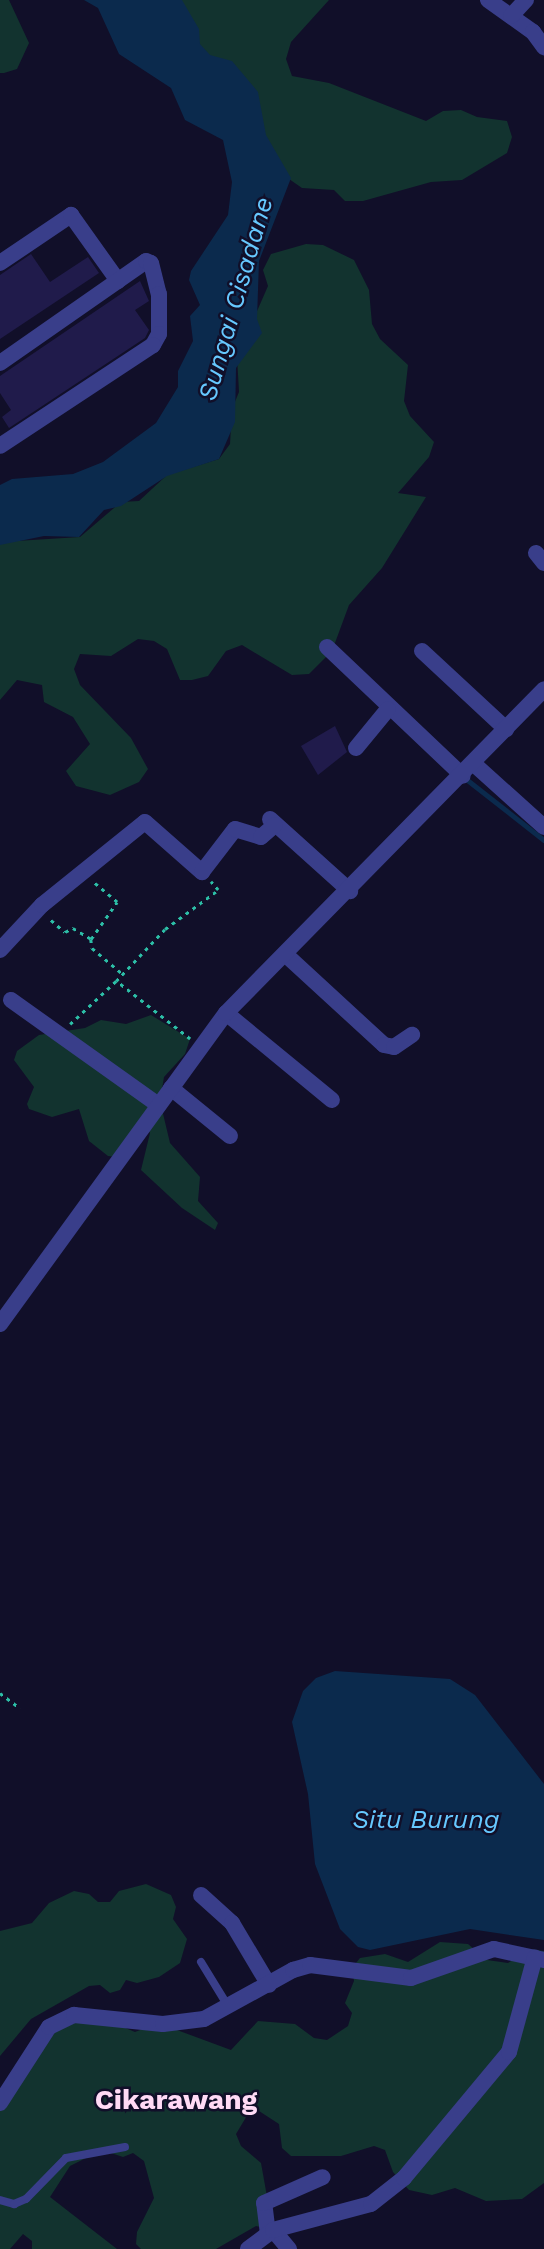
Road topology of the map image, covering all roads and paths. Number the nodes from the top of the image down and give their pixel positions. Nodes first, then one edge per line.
1 (488, 0) edge
2 (526, 0) edge
3 (511, 16) junction
4 (544, 47) edge
5 (0, 263) edge
6 (118, 281) junction
7 (0, 363) edge
8 (0, 446) edge
9 (327, 647) dead end
10 (422, 650) dead end
11 (544, 690) edge
12 (388, 709) junction
13 (506, 729) junction
14 (356, 748) dead end
15 (468, 770) junction
16 (544, 827) edge
17 (80, 872) junction
18 (202, 872) junction
19 (350, 891) junction
20 (38, 910) junction
21 (90, 939) junction
22 (0, 950) edge
23 (285, 954) junction
24 (124, 975) junction
25 (116, 981) junction
26 (12, 1000) dead end
27 (226, 1013) junction
28 (61, 1034) junction
29 (412, 1035) dead end
30 (201, 1048) junction
31 (171, 1088) junction
32 (332, 1100) dead end
33 (158, 1105) junction
34 (230, 1136) dead end
35 (0, 1324) edge
36 (0, 1693) edge
37 (20, 1707) dead end
38 (201, 1895) dead end
39 (539, 1958) edge
40 (201, 1962) dead end
41 (269, 1985) junction
42 (229, 2008) junction
43 (0, 2103) edge
44 (125, 2147) dead end
45 (323, 2177) dead end
46 (0, 2200) edge
47 (270, 2232) junction
48 (248, 2249) edge
49 (289, 2249) edge

1 - 3 street
2 - 3 street
3 - 4 street
5 - 6 street
6 - 7 street
6 - 8 street
9 - 12 street
10 - 13 street
11 - 13 street
12 - 14 street
12 - 15 street
13 - 15 street
15 - 16 street
15 - 19 street
17 - 18 street
17 - 20 street
17 - 21 path
18 - 19 street
18 - 24 path
19 - 23 street
20 - 21 path
20 - 22 street
21 - 24 path
23 - 27 street
23 - 29 street
24 - 25 path
25 - 28 path
25 - 30 path
26 - 28 street
27 - 30 street
27 - 32 street
28 - 33 street
30 - 31 street
31 - 33 street
31 - 34 street
33 - 35 street
36 - 37 path
38 - 41 street
39 - 41 street
39 - 47 street
40 - 42 lane
41 - 42 street
42 - 43 street
44 - 46 lane
45 - 47 street
47 - 48 street
47 - 49 street

